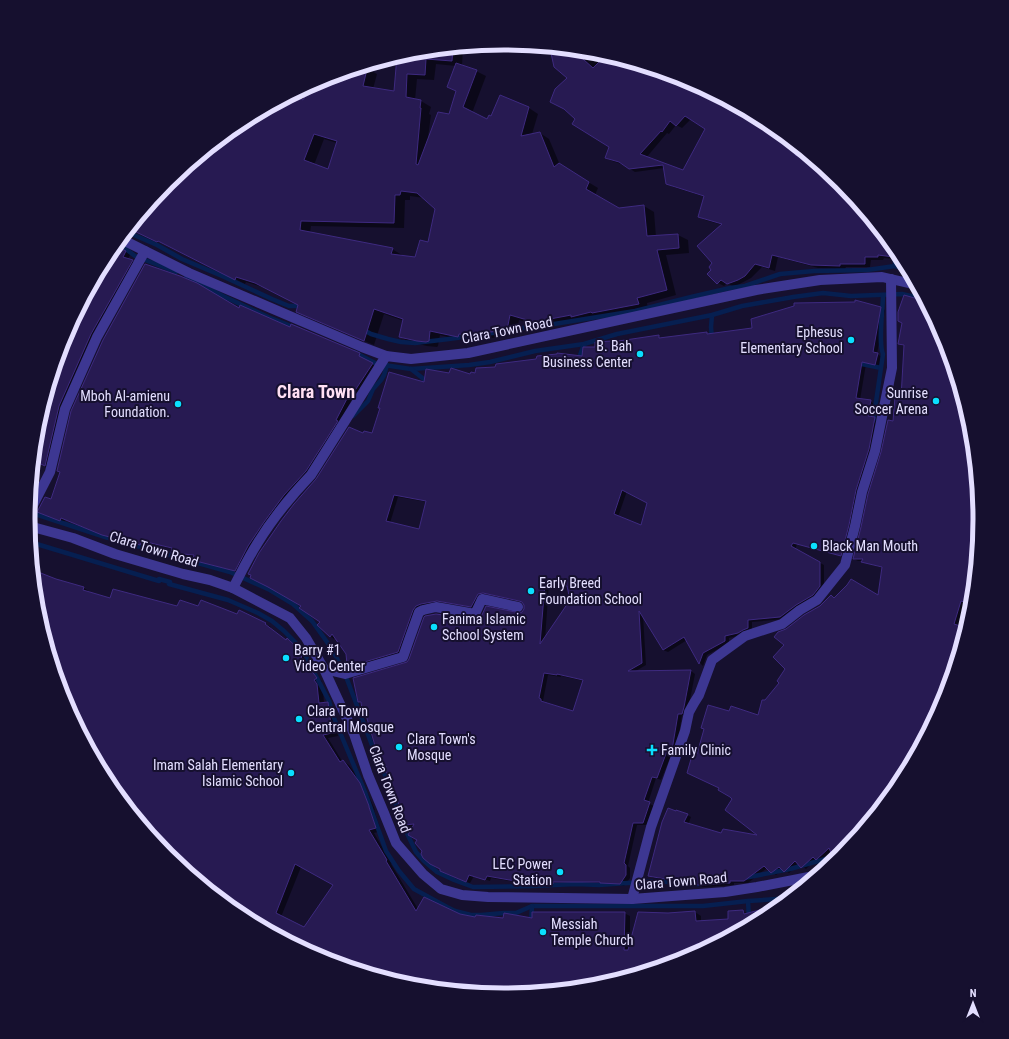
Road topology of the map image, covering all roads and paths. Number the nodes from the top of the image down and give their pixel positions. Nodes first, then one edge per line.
1 (127, 242) edge
2 (145, 250) junction
3 (891, 279) junction
4 (910, 283) edge
5 (386, 356) junction
6 (36, 500) edge
7 (35, 528) edge
8 (233, 588) junction
9 (518, 607) dead end
10 (324, 669) junction
11 (808, 877) edge
12 (632, 899) junction

1 - 2 street, Clara Town Road
2 - 5 street, Clara Town Road
2 - 6 street
3 - 4 street, Clara Town Road
3 - 5 street, Clara Town Road
3 - 12 street
5 - 8 street
7 - 8 street, Clara Town Road
8 - 10 street, Clara Town Road
9 - 10 street
10 - 12 street, Clara Town Road
11 - 12 street, Clara Town Road

